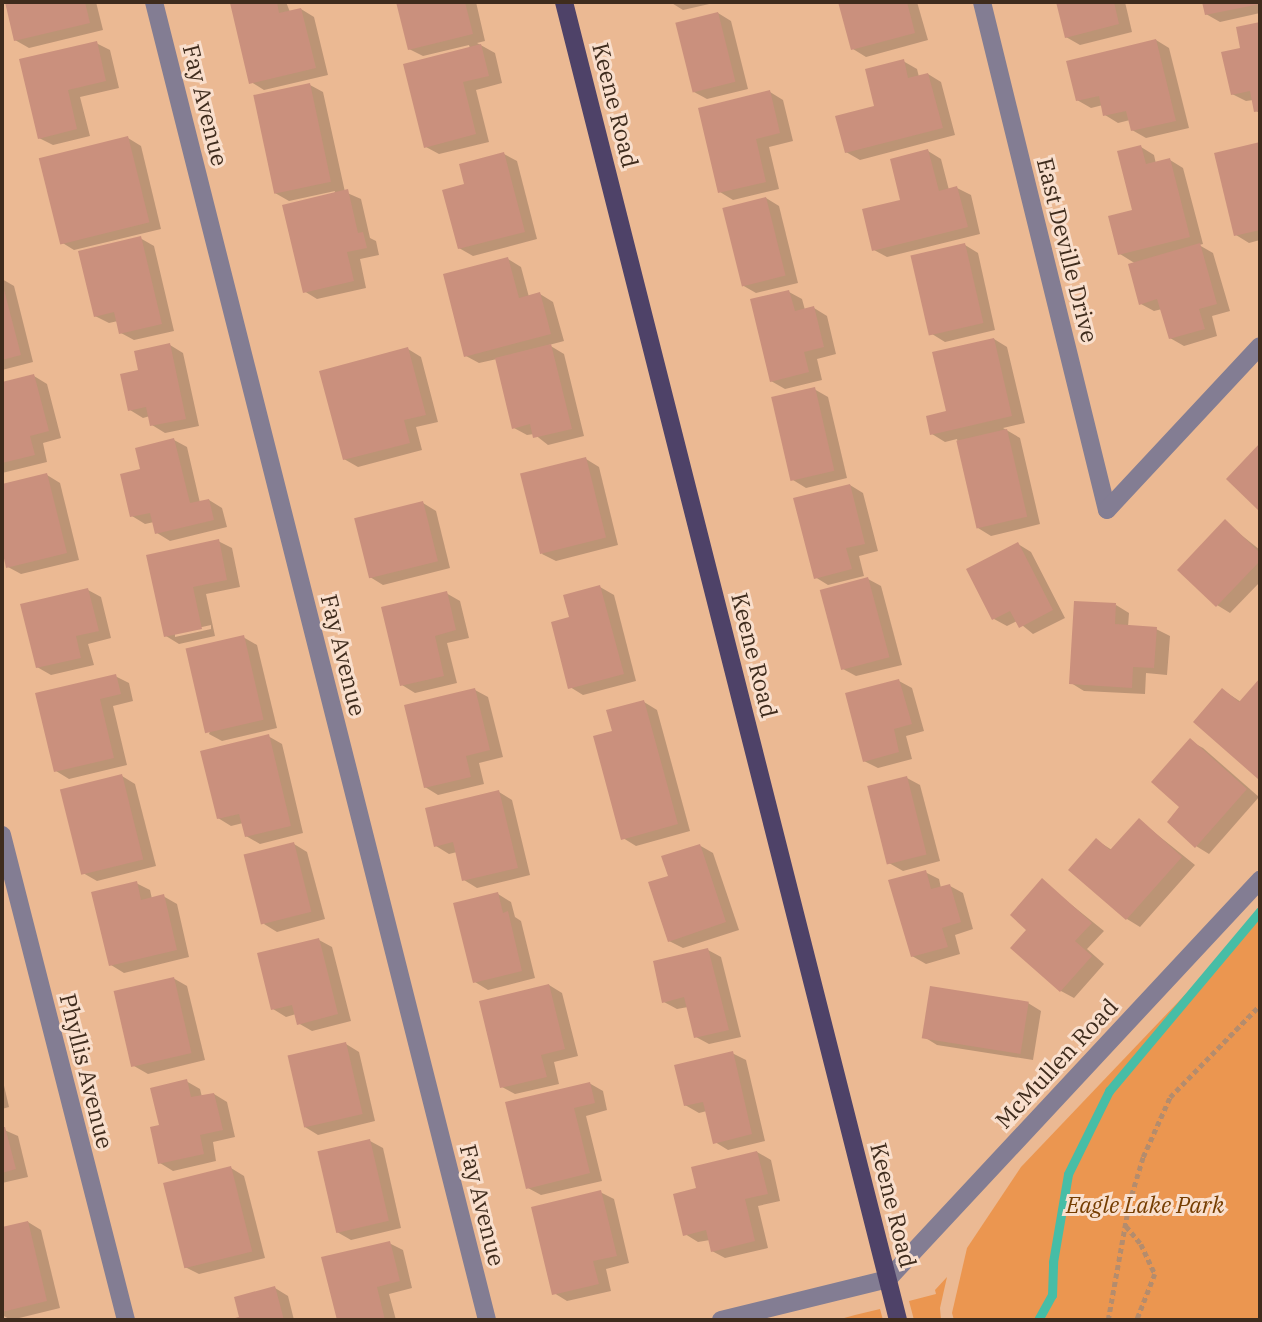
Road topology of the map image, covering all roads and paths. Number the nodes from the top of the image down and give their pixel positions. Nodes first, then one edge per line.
1 (154, 2) edge
2 (564, 2) edge
3 (982, 2) edge
4 (1260, 346) edge
5 (2, 835) edge
6 (1260, 880) edge
7 (1260, 1005) edge
8 (1126, 1226) junction
9 (888, 1279) junction
10 (125, 1320) edge
11 (487, 1320) edge
12 (721, 1320) edge
13 (898, 1320) edge
14 (1108, 1320) edge
15 (1137, 1320) edge

1 - 11 street, Fay Avenue
2 - 9 main road, Keene Road
3 - 4 street, East Deville Drive
5 - 10 street, Phyllis Avenue
6 - 9 street, McMullen Road
7 - 8 path
8 - 14 path
8 - 15 path
9 - 12 street
9 - 13 main road, Keene Road

